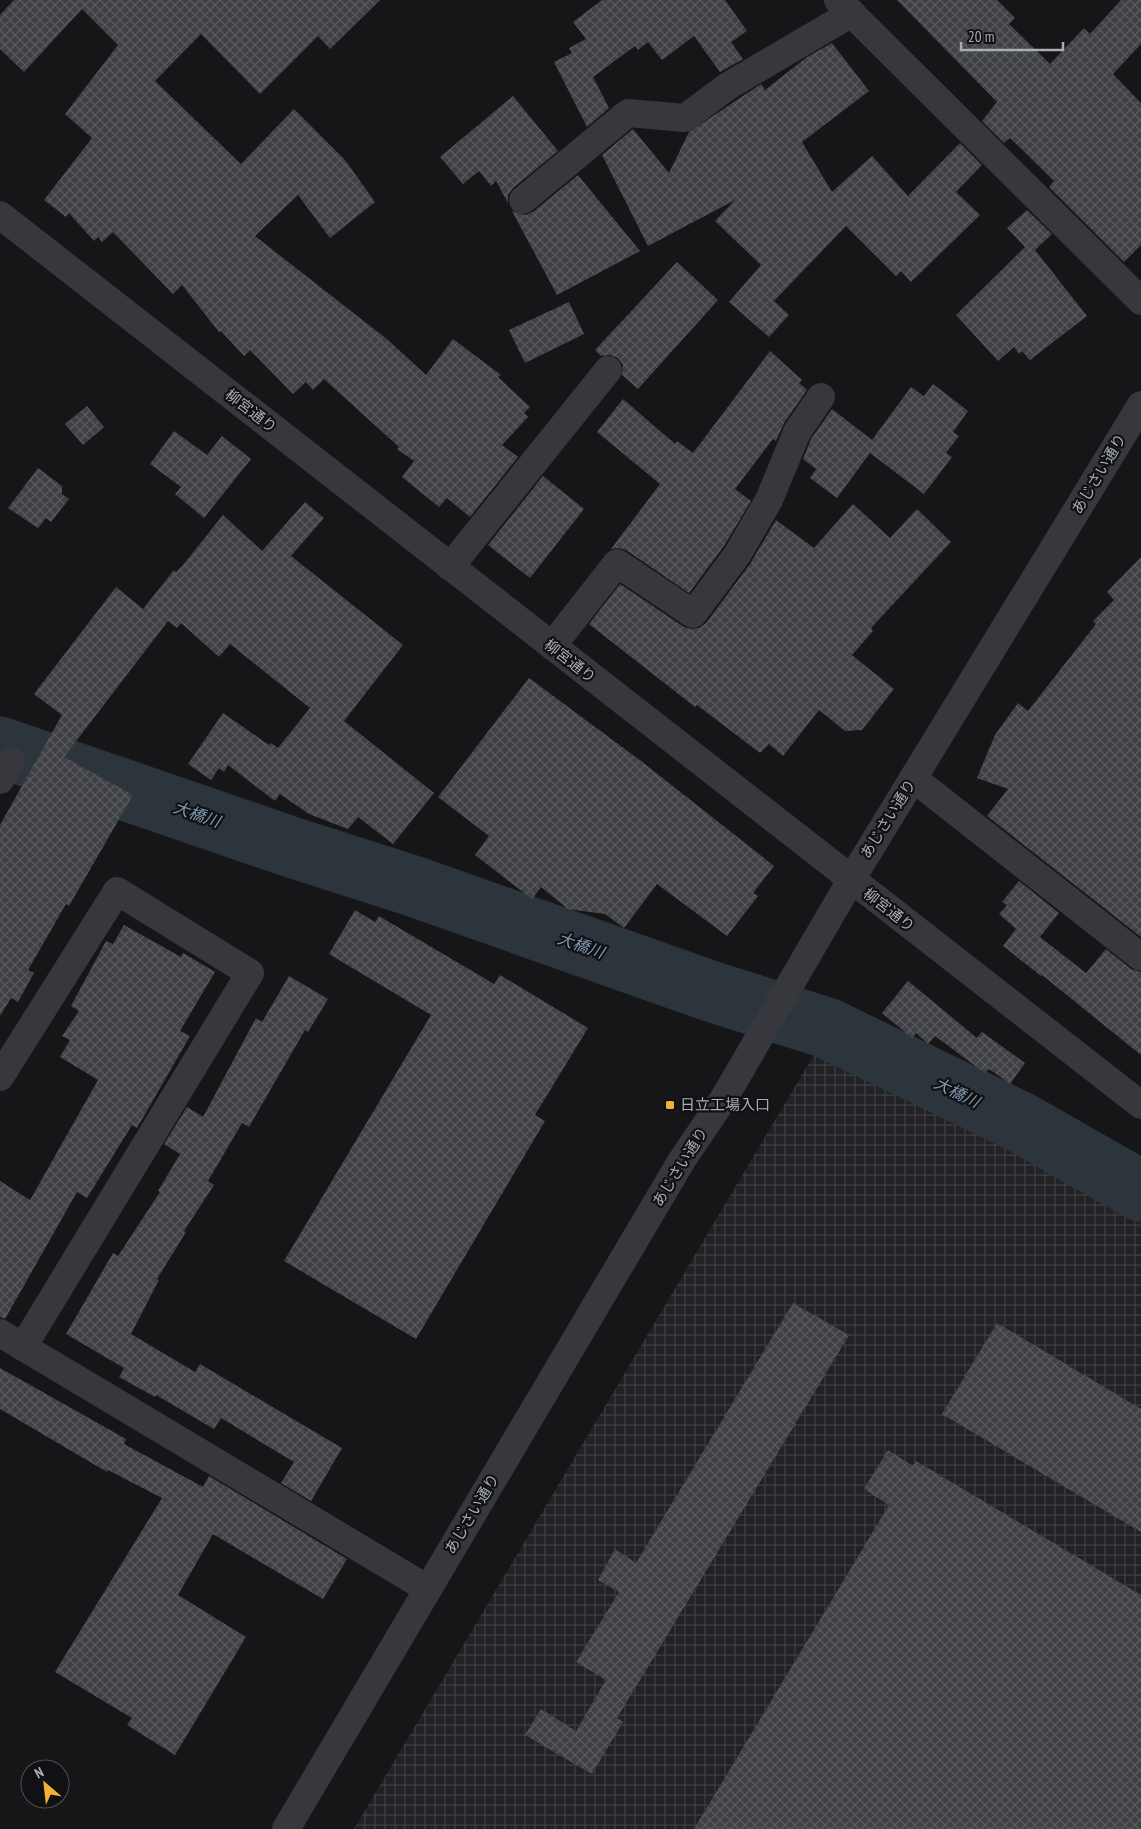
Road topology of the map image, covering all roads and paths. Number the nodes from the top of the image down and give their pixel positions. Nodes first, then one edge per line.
1 (845, 7) edge
2 (523, 200) dead end
3 (0, 215) edge
4 (1141, 301) edge
5 (608, 370) dead end
6 (820, 397) dead end
7 (1141, 405) edge
8 (450, 567) junction
9 (552, 646) junction
10 (913, 778) junction
11 (851, 880) junction
12 (1141, 957) edge
13 (0, 1077) edge
14 (1141, 1105) edge
15 (0, 1333) edge
16 (23, 1347) junction
17 (428, 1589) junction
18 (286, 1829) edge

1 - 2 street
1 - 4 street
3 - 8 street, 柳宮通り
5 - 8 street
6 - 9 street
7 - 10 street, あじさい通り
8 - 9 street, 柳宮通り
9 - 11 street, 柳宮通り
10 - 11 street, あじさい通り
10 - 12 street
11 - 14 street, 柳宮通り
11 - 17 street, あじさい通り
13 - 16 street
15 - 16 street
16 - 17 street
17 - 18 street, あじさい通り

